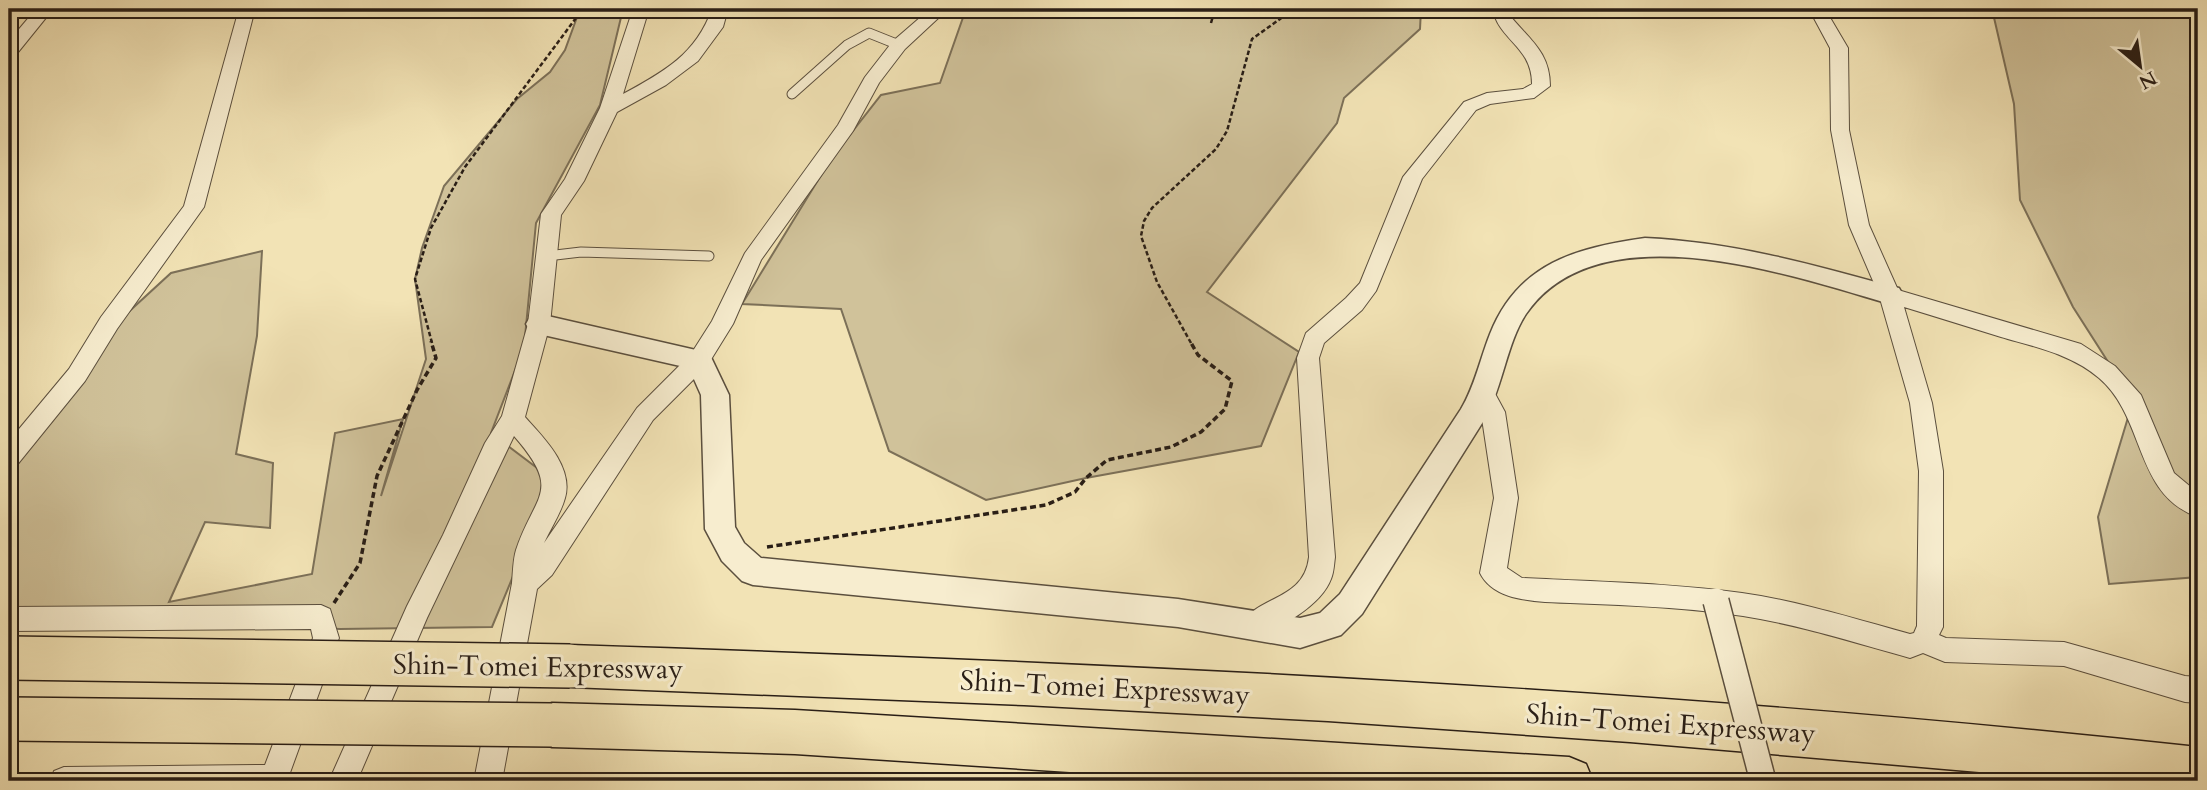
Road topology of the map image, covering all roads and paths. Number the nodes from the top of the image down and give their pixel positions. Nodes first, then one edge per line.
1 (45, 9) edge
2 (247, 9) edge
3 (576, 9) edge
4 (641, 9) edge
5 (720, 9) edge
6 (940, 9) edge
7 (1215, 9) edge
8 (1294, 9) edge
9 (1501, 9) edge
10 (1817, 9) edge
11 (1211, 23) dead end
12 (899, 45) junction
13 (9, 52) edge
14 (792, 94) dead end
15 (609, 108) junction
16 (547, 256) junction
17 (709, 256) dead end
18 (1890, 295) junction
19 (539, 324) junction
20 (699, 360) junction
21 (1484, 394) junction
22 (513, 419) junction
23 (9, 458) edge
24 (2198, 507) edge
25 (733, 552) junction
26 (525, 583) junction
27 (1716, 601) junction
28 (9, 619) edge
29 (322, 622) junction
30 (1254, 626) junction
31 (1923, 641) junction
32 (9, 658) edge
33 (2198, 690) edge
34 (9, 719) edge
35 (2198, 770) edge
36 (273, 780) edge
37 (64, 781) edge
38 (343, 781) edge
39 (488, 781) edge
40 (1569, 781) edge
41 (1763, 781) edge

1 - 13 street
2 - 23 street
3 - 29 path
4 - 15 street
5 - 15 street
6 - 12 street
7 - 11 path
8 - 25 path
9 - 30 street
10 - 18 street
12 - 14 lane
12 - 20 street
15 - 16 street
16 - 17 lane
16 - 19 street
18 - 21 street
18 - 24 street
18 - 31 street
19 - 20 street
19 - 22 street
20 - 25 street
20 - 26 street
21 - 27 street
21 - 30 street
22 - 26 street
22 - 38 street
25 - 30 street
26 - 39 street
27 - 31 street
27 - 41 street, bridge
28 - 29 street
29 - 36 street
31 - 33 street
32 - 35 highway, Shin-Tomei Expressway, bridge
34 - 40 highway, bridge
36 - 37 street

